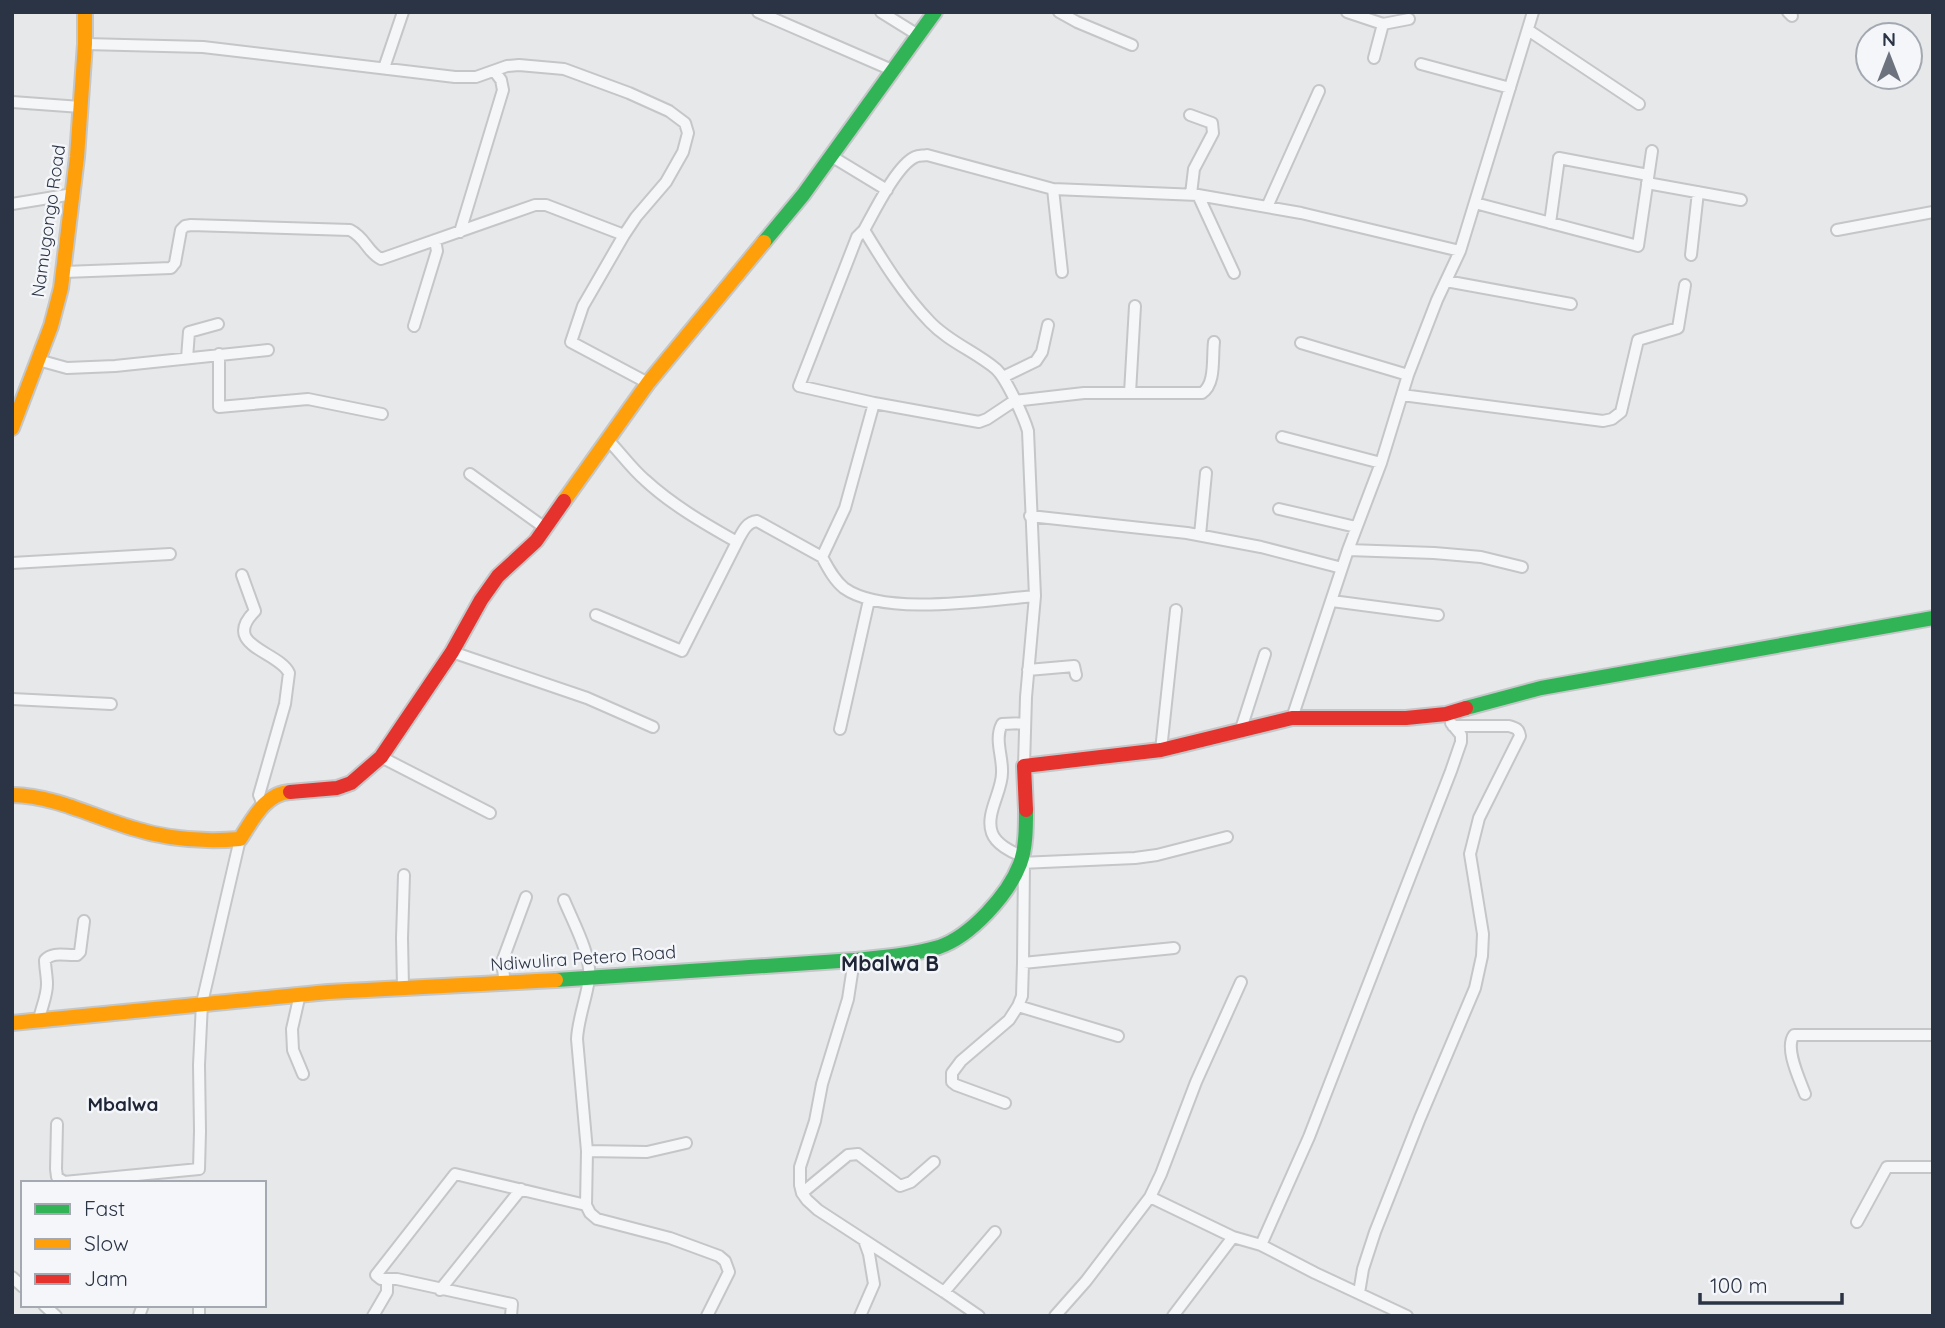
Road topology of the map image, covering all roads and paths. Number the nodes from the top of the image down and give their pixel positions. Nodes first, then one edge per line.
1 (85, 12) edge
2 (403, 12) edge
3 (758, 12) edge
4 (881, 12) edge
5 (934, 12) edge
6 (1059, 12) edge
7 (1347, 12) edge
8 (1533, 12) edge
9 (1409, 19) dead end
10 (1383, 23) junction
11 (1528, 30) junction
12 (918, 35) junction
13 (85, 44) junction
14 (1132, 45) dead end
15 (1374, 58) dead end
16 (1421, 64) dead end
17 (384, 68) junction
18 (892, 70) junction
19 (495, 72) junction
20 (1510, 89) junction
21 (1319, 91) dead end
22 (12, 102) edge
23 (1639, 104) dead end
24 (80, 107) junction
25 (1190, 114) dead end
26 (1652, 151) dead end
27 (831, 156) junction
28 (1648, 179) junction
29 (1053, 189) junction
30 (887, 190) junction
31 (1698, 192) junction
32 (73, 194) junction
33 (1195, 195) junction
34 (1741, 200) dead end
35 (1475, 203) junction
36 (12, 204) edge
37 (1267, 207) junction
38 (1933, 212) edge
39 (1550, 223) junction
40 (864, 230) junction
41 (1837, 230) dead end
42 (460, 232) junction
43 (624, 235) junction
44 (435, 240) junction
45 (1460, 251) junction
46 (1691, 255) dead end
47 (64, 272) junction
48 (1062, 272) dead end
49 (1234, 273) dead end
50 (1446, 281) junction
51 (1685, 285) dead end
52 (1571, 304) dead end
53 (1135, 306) dead end
54 (218, 324) dead end
55 (1048, 325) dead end
56 (414, 326) dead end
57 (1214, 342) dead end
58 (1301, 343) dead end
59 (268, 350) dead end
60 (219, 355) junction
61 (187, 358) junction
62 (38, 360) junction
63 (1408, 375) junction
64 (1003, 377) junction
65 (648, 383) junction
66 (1130, 393) junction
67 (1402, 395) junction
68 (1014, 401) junction
69 (874, 403) junction
70 (382, 414) dead end
71 (12, 428) edge
72 (1282, 437) dead end
73 (607, 439) junction
74 (1381, 463) junction
75 (1206, 473) dead end
76 (470, 474) dead end
77 (1279, 509) dead end
78 (1030, 516) junction
79 (1356, 527) junction
80 (545, 528) junction
81 (1200, 535) junction
82 (737, 542) junction
83 (1348, 550) junction
84 (170, 554) dead end
85 (822, 557) junction
86 (12, 563) edge
87 (1522, 567) dead end
88 (1342, 568) junction
89 (242, 575) dead end
90 (1035, 596) junction
91 (869, 600) junction
92 (1332, 601) junction
93 (1176, 610) dead end
94 (596, 615) dead end
95 (1438, 615) dead end
96 (1933, 618) edge
97 (452, 652) junction
98 (1265, 654) dead end
99 (1028, 670) junction
100 (1076, 675) dead end
101 (12, 699) edge
102 (111, 704) dead end
103 (1292, 718) junction
104 (1450, 720) junction
105 (1025, 723) junction
106 (653, 727) dead end
107 (840, 729) dead end
108 (1240, 732) junction
109 (1161, 750) junction
110 (381, 757) junction
111 (1024, 766) junction
112 (12, 794) edge
113 (263, 806) junction
114 (489, 813) dead end
115 (1227, 837) dead end
116 (240, 839) junction
117 (1022, 861) junction
118 (404, 875) dead end
119 (526, 897) dead end
120 (564, 900) dead end
121 (84, 921) dead end
122 (1174, 948) dead end
123 (854, 960) junction
124 (1023, 962) junction
125 (589, 978) junction
126 (1241, 982) dead end
127 (505, 983) junction
128 (403, 986) junction
129 (300, 994) junction
130 (202, 1003) junction
131 (1018, 1006) junction
132 (38, 1020) junction
133 (12, 1023) edge
134 (1933, 1035) edge
135 (1118, 1036) dead end
136 (303, 1074) dead end
137 (1805, 1094) dead end
138 (1005, 1103) dead end
139 (57, 1124) dead end
140 (686, 1143) dead end
141 (587, 1151) junction
142 (934, 1162) dead end
143 (1933, 1167) edge
144 (199, 1169) junction
145 (148, 1179) edge
146 (63, 1181) edge
147 (92, 1181) edge
148 (199, 1181) edge
149 (521, 1189) junction
150 (802, 1193) junction
151 (1150, 1197) junction
152 (586, 1205) junction
153 (1857, 1222) dead end
154 (995, 1232) dead end
155 (1233, 1237) junction
156 (864, 1240) junction
157 (1261, 1245) junction
158 (387, 1279) junction
159 (440, 1290) junction
160 (944, 1292) junction
161 (1359, 1293) junction
162 (373, 1316) edge
163 (511, 1316) edge
164 (707, 1316) edge
165 (860, 1316) edge
166 (979, 1316) edge
167 (1055, 1316) edge
168 (1173, 1316) edge
169 (1407, 1316) edge

1 - 13 street, Namugongo Road
2 - 17 street
3 - 18 street
4 - 12 street
5 - 12 street
6 - 14 street
7 - 10 street
8 - 11 street
9 - 10 street
10 - 15 street
11 - 20 street
11 - 23 street
12 - 18 street
13 - 17 street
13 - 24 street, Namugongo Road
16 - 20 street
17 - 19 street
18 - 27 street
19 - 42 street
19 - 43 street
20 - 35 street
21 - 37 street
22 - 24 street
24 - 32 street, Namugongo Road
25 - 33 street
26 - 28 street
27 - 30 street
27 - 65 street
28 - 31 street
28 - 39 street
28 - 39 street
29 - 30 street
29 - 33 street
29 - 48 street
30 - 40 street
31 - 34 street
31 - 46 street
32 - 36 street
32 - 47 street, Namugongo Road
33 - 37 street
33 - 49 street
35 - 39 street
35 - 45 street
37 - 45 street
38 - 41 street
40 - 64 street
40 - 69 street
42 - 43 street
42 - 44 street
43 - 65 street
44 - 47 street
44 - 56 street
45 - 50 street
47 - 62 street, Namugongo Road
50 - 52 street
50 - 63 street
51 - 67 street
53 - 66 street
54 - 61 street
55 - 64 street
57 - 66 street
58 - 63 street
59 - 60 street
60 - 61 street
60 - 70 street
61 - 62 street
62 - 71 street, Namugongo Road
63 - 67 street
64 - 68 street
65 - 73 street
66 - 68 street
67 - 74 street
68 - 69 street
68 - 78 street
69 - 85 street
72 - 74 street
73 - 80 street
73 - 82 street
74 - 79 street
75 - 81 street
76 - 80 street
77 - 79 street
78 - 81 street
78 - 90 street
79 - 83 street
80 - 97 street
81 - 88 street
82 - 85 street
82 - 94 street
83 - 87 street
83 - 88 street
84 - 86 street
85 - 91 street
88 - 92 street
89 - 113 street
90 - 91 street
90 - 99 street
91 - 107 street
92 - 95 street
92 - 103 street
93 - 109 street
96 - 104 street
97 - 106 street
97 - 110 street
98 - 108 street
99 - 100 street
99 - 105 street
101 - 102 street
103 - 104 street
103 - 108 street
104 - 157 street
104 - 161 street
105 - 111 street
105 - 117 street
108 - 109 street
109 - 111 street
110 - 113 street
110 - 114 street
111 - 117 street, Ndiwulira Petero Road
112 - 116 street
113 - 116 street
115 - 117 street
116 - 130 street
117 - 123 street, Ndiwulira Petero Road
117 - 124 street
118 - 128 street
119 - 127 street
120 - 125 street
121 - 132 street
122 - 124 street
123 - 125 street, Ndiwulira Petero Road
123 - 150 street
124 - 131 street
125 - 127 street, Ndiwulira Petero Road
125 - 141 street
126 - 151 street
127 - 128 street, Ndiwulira Petero Road
128 - 129 street, Ndiwulira Petero Road
129 - 130 street, Ndiwulira Petero Road
129 - 136 street
130 - 132 street, Ndiwulira Petero Road
130 - 144 street
131 - 135 street
131 - 138 street
132 - 133 street, Ndiwulira Petero Road
134 - 137 street
139 - 146 street
140 - 141 street
141 - 152 street
142 - 150 street
143 - 153 street
144 - 145 street
144 - 148 street
145 - 147 street
149 - 152 street
149 - 158 street
149 - 159 street
150 - 156 street
151 - 155 street
151 - 167 street
152 - 164 street
154 - 160 street
155 - 157 street
155 - 168 street
156 - 160 street
156 - 165 street
157 - 161 street
158 - 159 street
158 - 162 street
159 - 163 street
160 - 166 street
161 - 169 street

